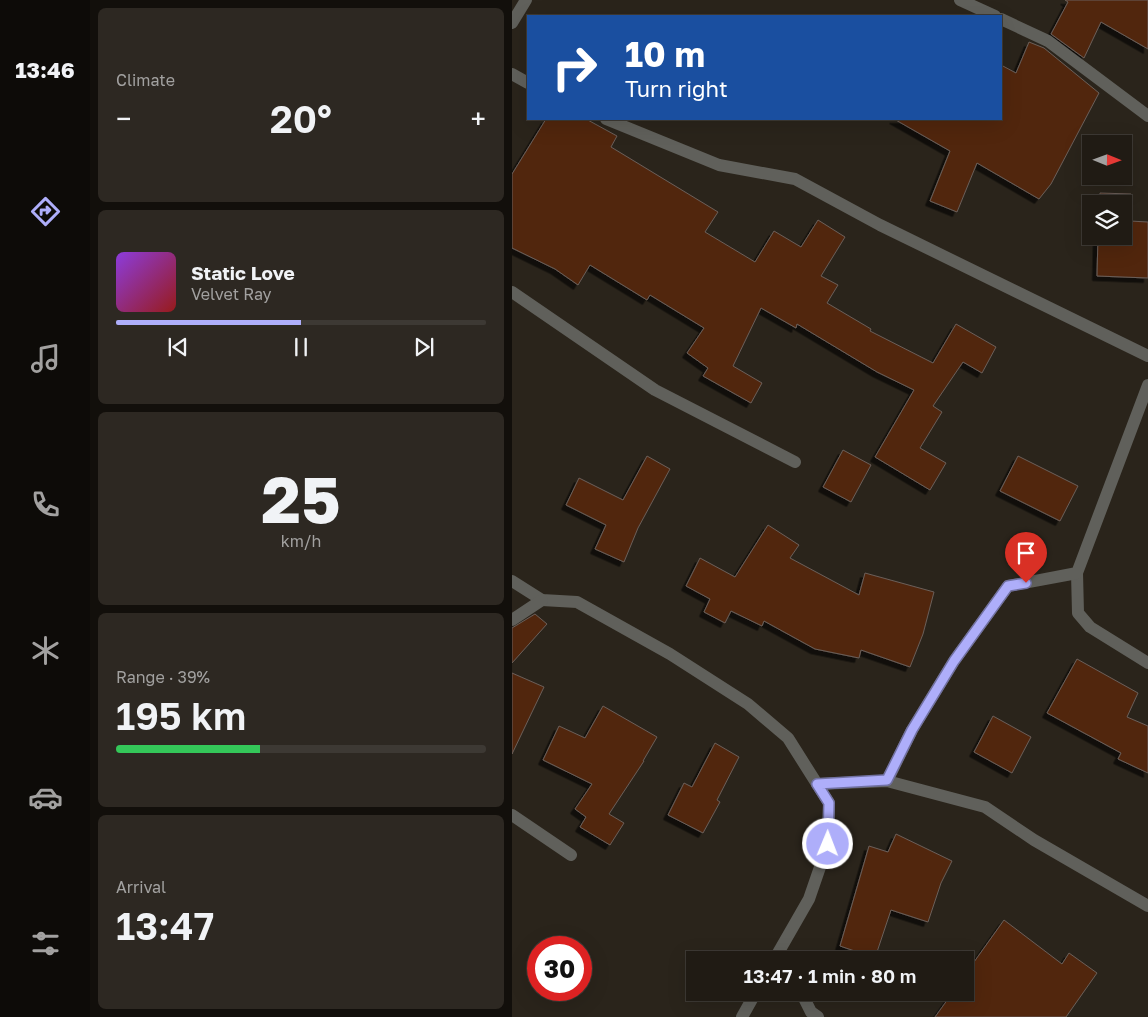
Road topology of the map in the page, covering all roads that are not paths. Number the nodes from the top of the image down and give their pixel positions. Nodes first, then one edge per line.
1 (526, 0) edge
2 (960, 0) edge
3 (992, 15) edge
4 (1002, 19) edge
5 (512, 23) edge
6 (512, 74) edge
7 (527, 82) edge
8 (1148, 116) edge
9 (608, 120) edge
10 (512, 292) edge
11 (1148, 356) edge
12 (1148, 385) edge
13 (795, 462) dead end
14 (1077, 573) junction
15 (512, 581) edge
16 (542, 600) junction
17 (512, 620) edge
18 (1148, 663) edge
19 (887, 780) junction
20 (817, 784) junction
21 (512, 815) edge
22 (572, 855) dead end
23 (1148, 906) edge
24 (783, 951) edge
25 (751, 1001) edge
26 (806, 1001) edge
27 (742, 1017) edge
28 (818, 1017) edge

1 - 5 street
2 - 3 street
4 - 8 street
6 - 7 street
9 - 11 street
10 - 13 street
12 - 14 street
14 - 18 street
14 - 19 street
15 - 16 street
16 - 17 street
16 - 20 street
19 - 20 street
19 - 23 street
20 - 24 street
21 - 22 street
25 - 27 street
26 - 28 street

